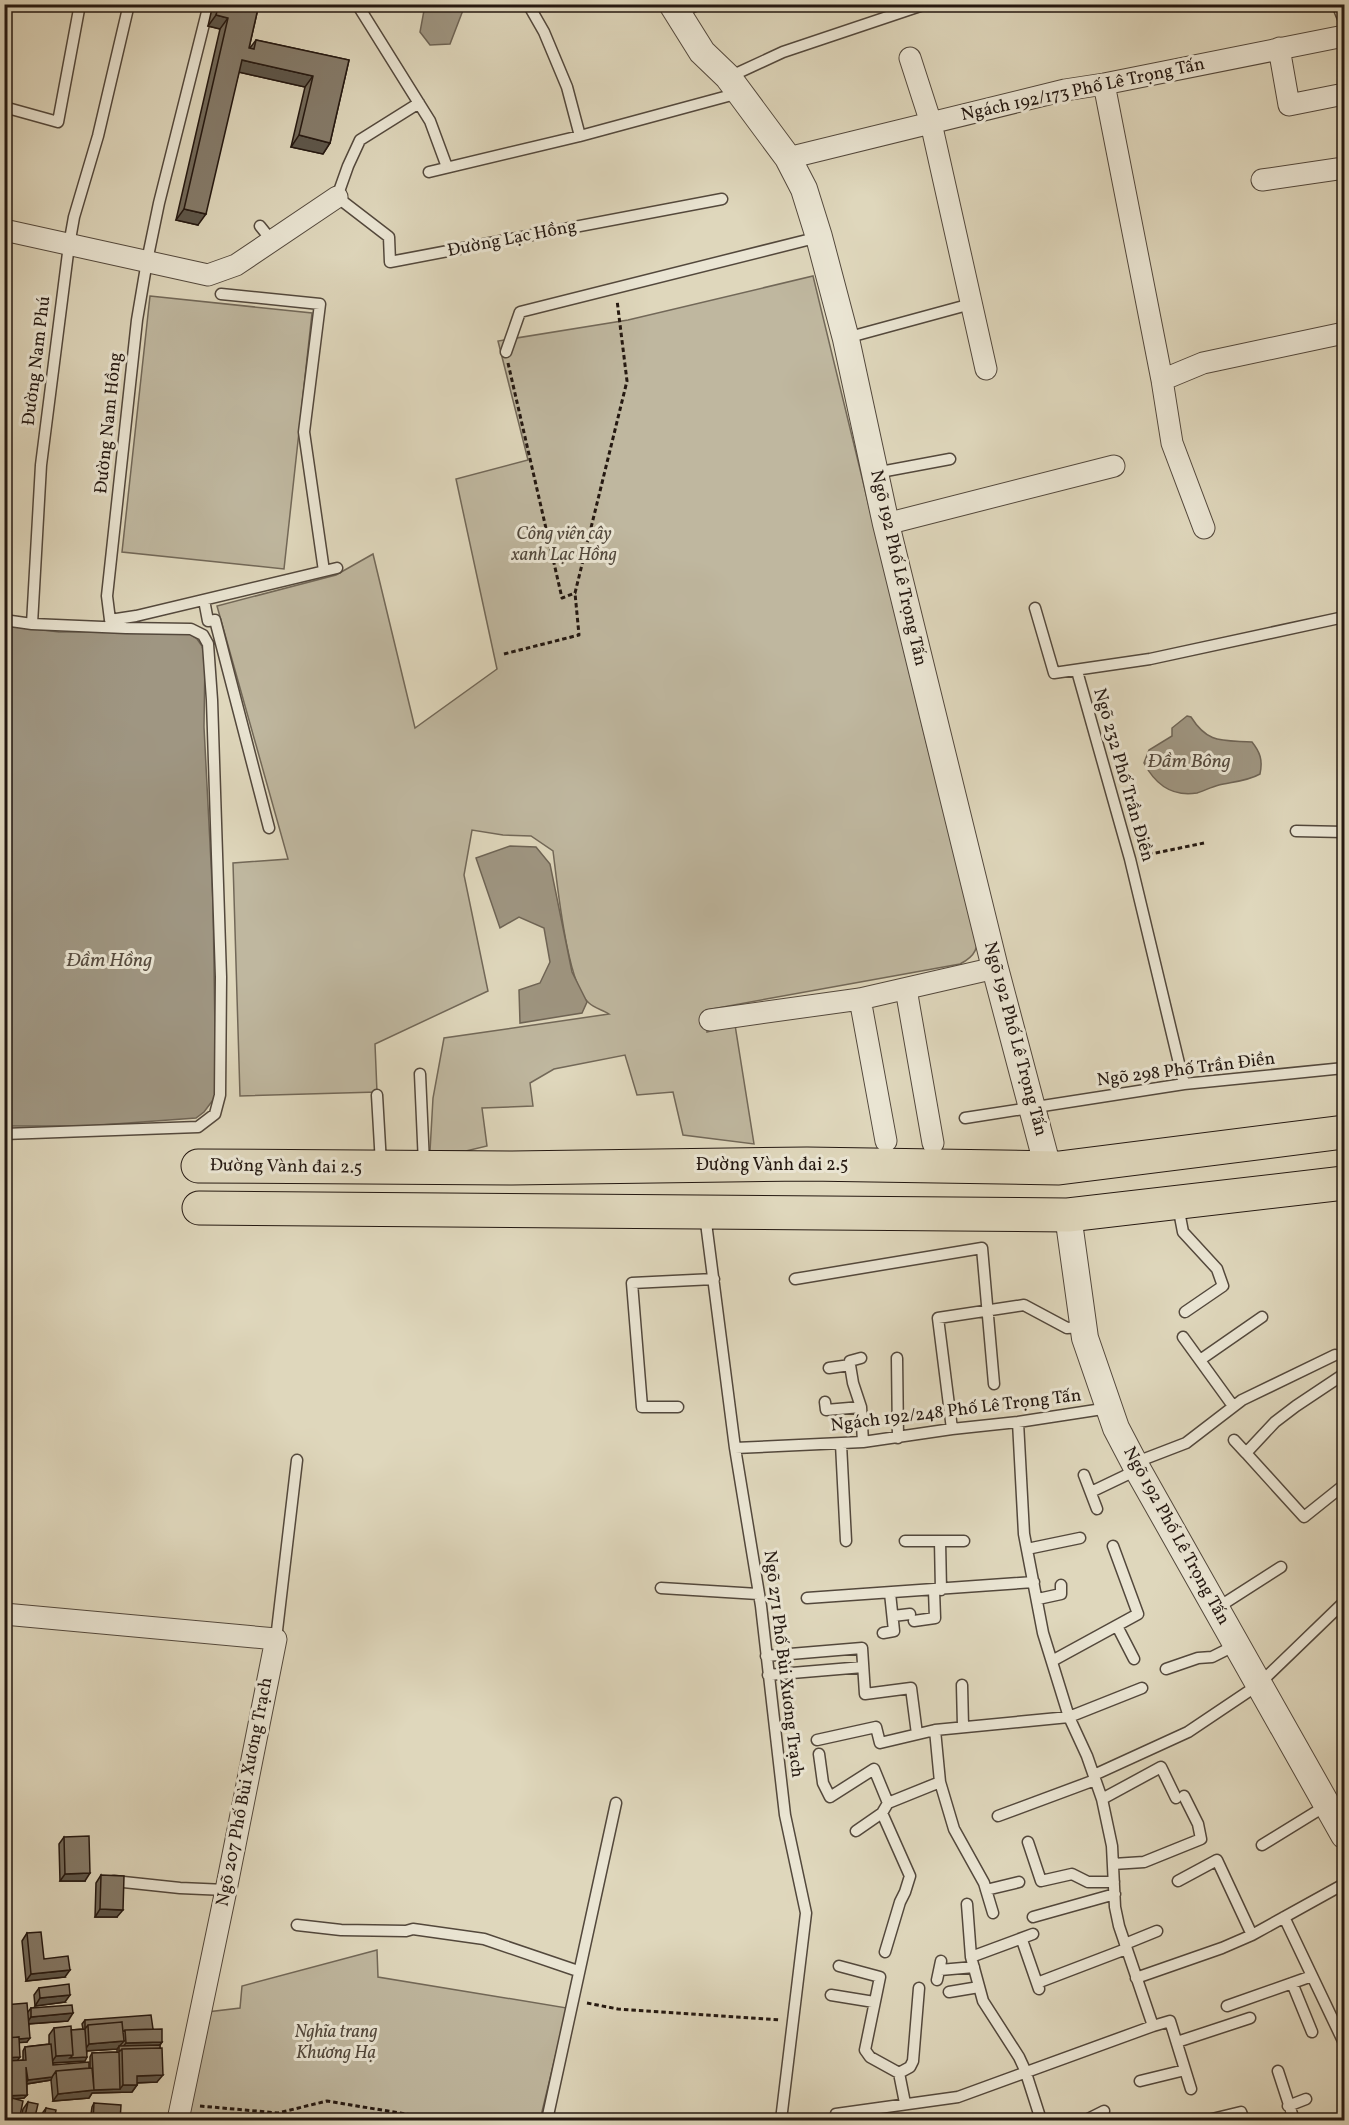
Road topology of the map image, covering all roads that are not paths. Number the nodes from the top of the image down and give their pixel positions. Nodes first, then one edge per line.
1 (80, 4) edge
2 (129, 4) edge
3 (209, 4) edge
4 (357, 4) edge
5 (528, 4) edge
6 (926, 4) edge
7 (1337, 4) edge
8 (683, 7) edge
9 (1344, 21) edge
10 (1344, 36) edge
11 (1279, 48) junction
12 (910, 58) dead end
13 (1104, 84) junction
14 (734, 85) junction
15 (1344, 94) edge
16 (419, 103) junction
17 (4, 107) edge
18 (932, 123) junction
19 (580, 136) junction
20 (788, 158) junction
21 (447, 167) junction
22 (1344, 168) edge
23 (429, 172) dead end
24 (1262, 180) dead end
25 (338, 197) junction
26 (722, 199) dead end
27 (4, 231) edge
28 (819, 237) junction
29 (69, 245) junction
30 (147, 261) junction
31 (221, 294) dead end
32 (970, 304) junction
33 (1344, 333) edge
34 (846, 339) junction
35 (506, 352) road end
36 (986, 369) dead end
37 (1162, 380) junction
38 (950, 459) dead end
39 (1114, 466) dead end
40 (875, 473) junction
41 (886, 524) junction
42 (1204, 528) dead end
43 (337, 568) dead end
44 (324, 571) junction
45 (204, 600) junction
46 (1035, 608) dead end
47 (131, 617) junction
48 (1344, 617) edge
49 (4, 620) edge
50 (32, 624) junction
51 (137, 628) junction
52 (1077, 671) junction
53 (269, 828) dead end
54 (1296, 831) dead end
55 (1344, 832) edge
56 (996, 968) junction
57 (906, 989) junction
58 (860, 999) junction
59 (710, 1020) dead end
60 (1344, 1068) edge
61 (420, 1074) dead end
62 (1184, 1084) junction
63 (377, 1095) dead end
64 (1033, 1108) junction
65 (965, 1118) dead end
66 (1344, 1132) edge
67 (4, 1134) edge
68 (886, 1141) dead end
69 (1259, 1142) junction
70 (933, 1143) dead end
71 (807, 1164) junction
72 (198, 1166) dead end
73 (308, 1168) junction
74 (381, 1168) junction
75 (424, 1168) junction
76 (1048, 1168) junction
77 (1344, 1183) edge
78 (1264, 1192) junction
79 (1177, 1203) junction
80 (199, 1208) dead end
81 (311, 1208) junction
82 (705, 1211) junction
83 (807, 1212) junction
84 (1068, 1215) junction
85 (795, 1278) dead end
86 (714, 1279) junction
87 (988, 1309) junction
88 (1185, 1312) dead end
89 (1262, 1317) dead end
90 (1083, 1327) junction
91 (1183, 1336) dead end
92 (1335, 1355) dead end
93 (861, 1358) dead end
94 (897, 1358) dead end
95 (1200, 1360) junction
96 (850, 1365) junction
97 (829, 1368) dead end
98 (1344, 1374) edge
99 (994, 1384) dead end
100 (825, 1402) dead end
101 (1233, 1406) junction
102 (678, 1407) dead end
103 (861, 1407) junction
104 (1109, 1408) junction
105 (1018, 1422) junction
106 (951, 1428) junction
107 (898, 1438) junction
108 (1234, 1440) dead end
109 (863, 1442) junction
110 (841, 1444) junction
111 (735, 1448) junction
112 (1246, 1453) junction
113 (297, 1460) dead end
114 (1136, 1467) junction
115 (1084, 1475) dead end
116 (1344, 1485) edge
117 (1091, 1492) junction
118 (1097, 1509) dead end
119 (1080, 1538) dead end
120 (964, 1540) dead end
121 (846, 1541) dead end
122 (906, 1541) dead end
123 (940, 1541) junction
124 (1113, 1546) dead end
125 (1027, 1549) junction
126 (1281, 1567) dead end
127 (1034, 1582) junction
128 (1061, 1585) dead end
129 (661, 1588) dead end
130 (938, 1590) junction
131 (890, 1593) junction
132 (758, 1594) junction
133 (807, 1598) dead end
134 (1038, 1599) junction
135 (1344, 1602) edge
136 (1217, 1608) junction
137 (4, 1614) edge
138 (893, 1616) junction
139 (1117, 1626) junction
140 (883, 1633) dead end
141 (276, 1639) junction
142 (1236, 1644) junction
143 (766, 1656) junction
144 (1134, 1659) dead end
145 (1052, 1661) junction
146 (863, 1667) junction
147 (1166, 1669) dead end
148 (768, 1675) junction
149 (962, 1685) dead end
150 (1258, 1685) junction
151 (1142, 1688) dead end
152 (1069, 1717) junction
153 (963, 1726) junction
154 (935, 1730) junction
155 (917, 1734) junction
156 (817, 1740) dead end
157 (819, 1754) dead end
158 (1094, 1777) junction
159 (940, 1782) junction
160 (1102, 1799) junction
161 (616, 1803) dead end
162 (1327, 1805) junction
163 (885, 1808) junction
164 (998, 1816) dead end
165 (856, 1831) dead end
166 (1344, 1835) edge
167 (1028, 1842) dead end
168 (1262, 1845) dead end
169 (1113, 1864) junction
170 (114, 1881) edge
171 (1178, 1881) dead end
172 (1018, 1882) dead end
173 (1114, 1882) junction
174 (1344, 1884) edge
175 (226, 1890) junction
176 (986, 1890) junction
177 (1115, 1894) junction
178 (967, 1904) dead end
179 (993, 1913) dead end
180 (1033, 1917) dead end
181 (1284, 1917) junction
182 (297, 1925) dead end
183 (1157, 1931) dead end
184 (1033, 1934) dead end
185 (1252, 1935) junction
186 (1023, 1943) dead end
187 (1126, 1946) junction
188 (885, 1952) dead end
189 (972, 1962) junction
190 (839, 1966) dead end
191 (939, 1970) dead end
192 (578, 1971) junction
193 (1312, 1976) junction
194 (1136, 1978) junction
195 (1292, 1983) junction
196 (979, 1987) junction
197 (919, 1988) dead end
198 (949, 1992) dead end
199 (831, 1995) dead end
200 (874, 2002) junction
201 (1227, 2006) dead end
202 (1250, 2018) dead end
203 (1153, 2026) junction
204 (1312, 2032) dead end
205 (1177, 2042) junction
206 (1344, 2043) edge
207 (1185, 2070) junction
208 (1277, 2071) dead end
209 (899, 2073) junction
210 (1026, 2073) junction
211 (1140, 2081) dead end
212 (1191, 2089) dead end
213 (1306, 2099) dead end
214 (905, 2103) junction
215 (1288, 2106) junction
216 (1104, 2111) dead end
217 (179, 2113) edge
218 (1212, 2119) edge
219 (547, 2121) edge
220 (781, 2121) edge
221 (835, 2121) edge
222 (1041, 2121) edge
223 (1086, 2121) edge
224 (1244, 2121) edge
225 (1294, 2121) edge

1 - 17 lane
2 - 29 lane, Đường Nam Phú
3 - 30 lane, Đường Nam Hồng
4 - 16 lane
5 - 19 lane
6 - 14 lane
7 - 9 lane
8 - 14 street, Ngõ 192 Phố Lê Trọng Tấn
10 - 11 street, Ngách 192/173 Phố Lê Trọng Tấn
11 - 13 street, Ngách 192/173 Phố Lê Trọng Tấn
11 - 15 street
12 - 18 street
13 - 18 street, Ngách 192/173 Phố Lê Trọng Tấn
13 - 37 street
14 - 19 lane
14 - 20 street, Ngõ 192 Phố Lê Trọng Tấn
16 - 21 lane
16 - 25 lane
18 - 20 street, Ngách 192/173 Phố Lê Trọng Tấn
18 - 32 street
19 - 21 lane
20 - 28 street, Ngõ 192 Phố Lê Trọng Tấn
21 - 23 lane
22 - 24 street
25 - 26 lane, Đường Lạc Hồng
25 - 30 street
27 - 29 street
28 - 34 street, Ngõ 192 Phố Lê Trọng Tấn
28 - 35 lane
29 - 30 street
29 - 50 lane, Đường Nam Phú
30 - 47 lane, Đường Nam Hồng
31 - 44 lane
32 - 34 lane
32 - 36 street
33 - 37 street
34 - 40 street, Ngõ 192 Phố Lê Trọng Tấn
37 - 42 street
38 - 40 lane
39 - 41 street
40 - 41 street, Ngõ 192 Phố Lê Trọng Tấn
41 - 56 street, Ngõ 192 Phố Lê Trọng Tấn
43 - 44 lane, Đường Nam Hồng
44 - 45 lane, Đường Nam Hồng
45 - 47 lane, Đường Nam Hồng
45 - 53 lane
46 - 52 lane
47 - 51 lane
48 - 52 lane, Ngõ 232 Phố Trần Điền
49 - 50 lane
50 - 51 lane
51 - 67 lane
52 - 62 lane, Ngõ 232 Phố Trần Điền
54 - 55 lane
56 - 57 street
56 - 64 street, Ngõ 192 Phố Lê Trọng Tấn
57 - 58 street
57 - 70 street
58 - 59 street
58 - 68 street
60 - 62 lane, Ngõ 298 Phố Trần Điền
61 - 75 lane
62 - 64 lane, Ngõ 298 Phố Trần Điền
63 - 74 lane
64 - 65 lane, Ngõ 298 Phố Trần Điền
64 - 76 street, Ngõ 192 Phố Lê Trọng Tấn
66 - 69 main road, Đường Vành đai 2.5
69 - 76 main road, Đường Vành đai 2.5
69 - 78 main road
71 - 75 main road, Đường Vành đai 2.5
71 - 76 main road, Đường Vành đai 2.5
71 - 83 main road
72 - 73 main road, Đường Vành đai 2.5
73 - 74 main road, Đường Vành đai 2.5
73 - 81 main road
74 - 75 main road, Đường Vành đai 2.5
77 - 78 main road
78 - 79 main road
79 - 84 main road
79 - 88 lane
80 - 81 main road
81 - 82 main road
82 - 83 main road
82 - 86 lane, Ngõ 271 Phố Bùi Xương Trạch
83 - 84 main road
84 - 90 street, Ngõ 192 Phố Lê Trọng Tấn
85 - 87 lane
86 - 102 lane
86 - 111 lane, Ngõ 271 Phố Bùi Xương Trạch
87 - 90 lane
87 - 99 lane
87 - 106 lane
89 - 95 lane
90 - 104 street, Ngõ 192 Phố Lê Trọng Tấn
91 - 95 lane
92 - 101 lane
93 - 96 lane
94 - 107 lane
95 - 101 lane
96 - 97 lane
96 - 103 lane
98 - 112 lane
100 - 103 lane
101 - 114 lane
103 - 109 lane
104 - 105 lane, Ngách 192/248 Phố Lê Trọng Tấn
104 - 114 street, Ngõ 192 Phố Lê Trọng Tấn
105 - 106 lane, Ngách 192/248 Phố Lê Trọng Tấn
105 - 125 lane
106 - 107 lane, Ngách 192/248 Phố Lê Trọng Tấn
107 - 109 lane, Ngách 192/248 Phố Lê Trọng Tấn
108 - 112 lane
109 - 110 lane, Ngách 192/248 Phố Lê Trọng Tấn
110 - 111 lane, Ngách 192/248 Phố Lê Trọng Tấn
110 - 121 lane
111 - 132 lane, Ngõ 271 Phố Bùi Xương Trạch
112 - 116 lane
113 - 141 lane, Ngõ 207 Phố Bùi Xương Trạch
114 - 117 lane
114 - 136 street, Ngõ 192 Phố Lê Trọng Tấn
115 - 117 lane
117 - 118 lane
119 - 125 lane
120 - 123 lane
122 - 123 lane
123 - 130 lane
124 - 139 lane
125 - 127 lane
126 - 136 lane
127 - 130 lane
127 - 134 lane
128 - 134 lane
129 - 132 lane
130 - 131 lane
130 - 138 lane
131 - 133 lane
131 - 138 lane
132 - 143 lane, Ngõ 271 Phố Bùi Xương Trạch
134 - 145 lane
135 - 150 lane
136 - 142 street, Ngõ 192 Phố Lê Trọng Tấn
137 - 141 street
138 - 140 lane
139 - 144 lane
139 - 145 lane
141 - 175 street, Ngõ 207 Phố Bùi Xương Trạch
142 - 147 lane
142 - 150 street, Ngõ 192 Phố Lê Trọng Tấn
143 - 146 lane
143 - 148 lane, Ngõ 271 Phố Bùi Xương Trạch
145 - 152 lane
146 - 148 lane
146 - 155 lane
148 - 220 lane, Ngõ 271 Phố Bùi Xương Trạch
149 - 153 lane
150 - 158 lane
150 - 162 street, Ngõ 192 Phố Lê Trọng Tấn
151 - 152 lane
152 - 153 lane
152 - 158 lane
153 - 154 lane
154 - 155 lane
154 - 159 lane
155 - 156 lane
157 - 163 lane
158 - 160 lane
158 - 164 lane
159 - 163 lane
159 - 176 lane
160 - 169 lane
160 - 169 lane
161 - 192 lane
162 - 166 street, Ngõ 192 Phố Lê Trọng Tấn
162 - 168 lane
163 - 165 lane
163 - 188 lane
167 - 173 lane
169 - 173 lane
170 - 175 lane
171 - 185 lane
172 - 176 lane
173 - 177 lane
174 - 181 lane
175 - 217 street, Ngõ 207 Phố Bùi Xương Trạch
176 - 179 lane
177 - 180 lane
177 - 187 lane
178 - 189 lane
181 - 185 lane
181 - 193 lane
182 - 192 lane
183 - 187 lane
184 - 189 lane
185 - 194 lane
186 - 187 lane
187 - 194 lane
189 - 191 lane
189 - 196 lane
190 - 200 lane
192 - 219 lane
193 - 195 lane
193 - 206 lane
194 - 203 lane
195 - 201 lane
195 - 204 lane
196 - 198 lane
196 - 210 lane
197 - 209 lane
199 - 200 lane
200 - 209 lane
202 - 205 lane
203 - 205 lane
203 - 210 lane
205 - 207 lane
207 - 211 lane
207 - 212 lane
208 - 215 lane
209 - 214 lane
210 - 214 lane
210 - 222 lane
213 - 215 lane
214 - 221 lane
215 - 225 lane
216 - 223 lane
218 - 224 lane

